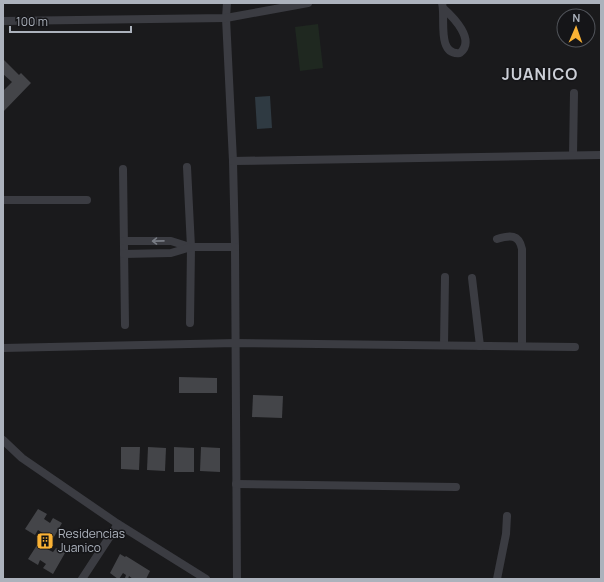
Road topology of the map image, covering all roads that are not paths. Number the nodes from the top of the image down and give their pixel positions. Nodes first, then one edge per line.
1 (227, 3) edge
2 (308, 3) edge
3 (443, 6) edge
4 (226, 18) junction
5 (3, 21) edge
6 (574, 93) dead end
7 (573, 155) junction
8 (601, 155) edge
9 (233, 161) junction
10 (187, 167) dead end
11 (123, 169) dead end
12 (3, 200) edge
13 (87, 200) dead end
14 (497, 239) dead end
15 (124, 241) junction
16 (191, 247) junction
17 (235, 247) junction
18 (124, 254) junction
19 (445, 277) dead end
20 (472, 278) dead end
21 (190, 322) dead end
22 (125, 325) dead end
23 (236, 343) junction
24 (444, 345) junction
25 (480, 346) junction
26 (522, 346) junction
27 (575, 346) dead end
28 (3, 348) edge
29 (3, 440) edge
30 (236, 484) junction
31 (456, 487) dead end
32 (507, 516) dead end
33 (118, 524) junction
34 (82, 579) edge
35 (206, 579) edge
36 (237, 579) edge
37 (497, 579) edge

1 - 4 street
2 - 4 street
3 - 3 street
4 - 5 street
4 - 9 street
6 - 7 street
7 - 8 street
7 - 9 street
9 - 17 street
10 - 16 street
11 - 15 street
12 - 13 street
14 - 26 street
16 -> 15 street
15 - 18 street
16 - 17 street
16 - 18 street
16 - 21 street
17 - 23 street
18 - 22 street
19 - 24 street
20 - 25 street
23 - 24 street
23 - 28 street
23 - 30 street
24 - 25 street
25 - 26 street
26 - 27 street
29 - 33 street
30 - 31 street
30 - 36 street
32 - 37 street
33 - 34 street
33 - 35 street

